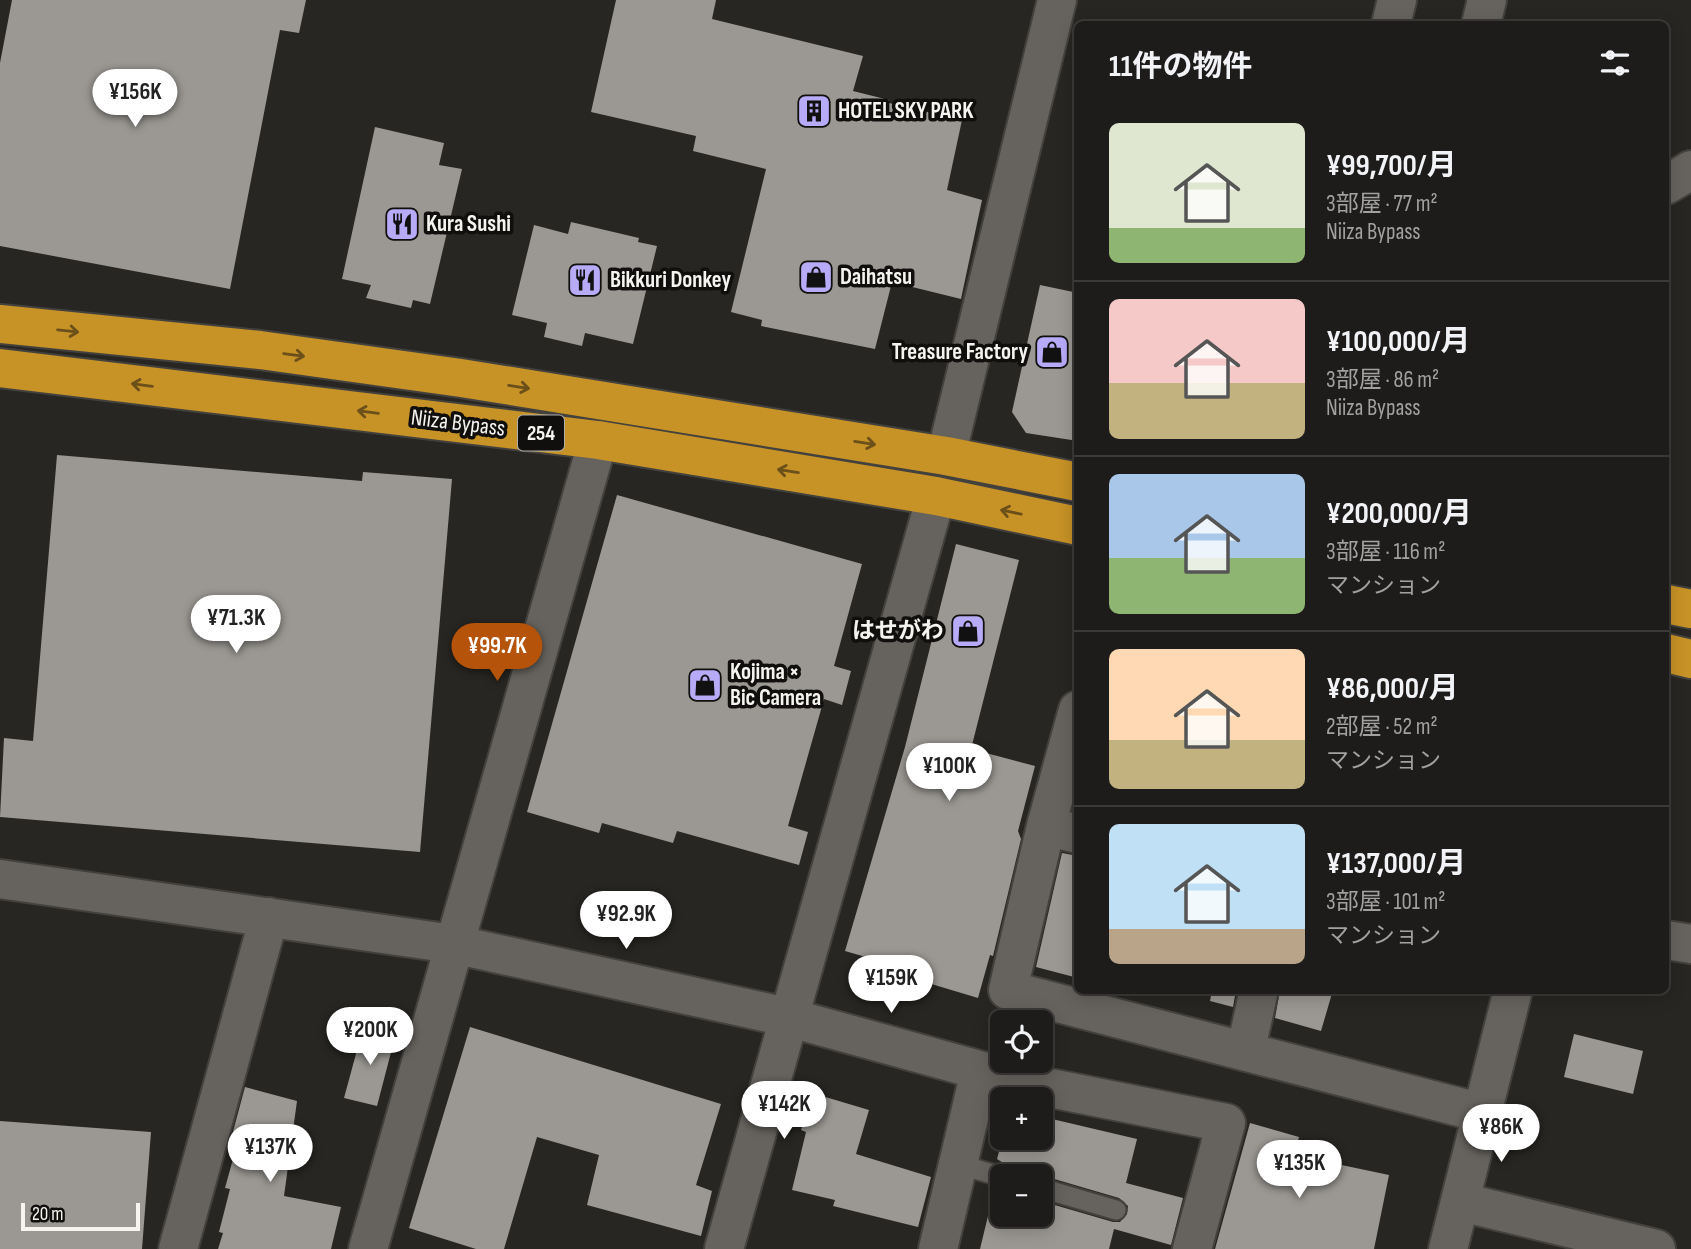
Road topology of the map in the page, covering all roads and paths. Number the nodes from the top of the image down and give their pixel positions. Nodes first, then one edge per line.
1 (1057, 0) edge
2 (1397, 0) edge
3 (1487, 0) edge
4 (1392, 21) edge
5 (1482, 21) edge
6 (1691, 170) edge
7 (1669, 183) edge
8 (0, 324) edge
9 (0, 368) edge
10 (598, 440) junction
11 (946, 456) junction
12 (1074, 481) edge
13 (936, 496) junction
14 (1074, 525) edge
15 (1669, 605) edge
16 (1691, 609) edge
17 (1669, 654) edge
18 (1691, 659) edge
19 (1074, 740) edge
20 (1062, 830) edge
21 (0, 879) edge
22 (269, 917) junction
23 (1669, 940) edge
24 (453, 944) junction
25 (1691, 944) edge
26 (1258, 994) edge
27 (1512, 994) edge
28 (787, 1017) junction
29 (1245, 1049) junction
30 (980, 1071) junction
31 (1482, 1113) junction
32 (957, 1164) junction
33 (990, 1173) edge
34 (1053, 1192) edge
35 (1461, 1202) junction
36 (1116, 1210) dead end
37 (178, 1249) edge
38 (368, 1249) edge
39 (724, 1249) edge
40 (938, 1249) edge
41 (1192, 1249) edge
42 (1448, 1249) edge
43 (1656, 1249) edge

1 - 11 street
2 - 4 street
3 - 5 street
6 - 7 street
8 -> 11 highway, Niiza Bypass / 254
10 -> 9 highway, Niiza Bypass / 254
13 -> 10 highway, Niiza Bypass / 254
10 - 24 street
11 - 12 highway, Niiza Bypass / 254
14 -> 13 highway, Niiza Bypass / 254
13 - 28 street
15 - 16 highway
17 - 18 highway
19 - 20 street
20 - 29 street
21 - 22 street
22 - 24 street
22 - 37 street
23 - 25 street
24 - 28 street
24 - 38 street
26 - 29 street
27 - 31 street
28 - 30 street
28 - 39 street
29 - 31 street
30 - 32 street
30 - 41 street
31 - 35 street
32 - 33 lane
32 - 40 street
34 - 36 lane
35 - 42 street
35 - 43 street

